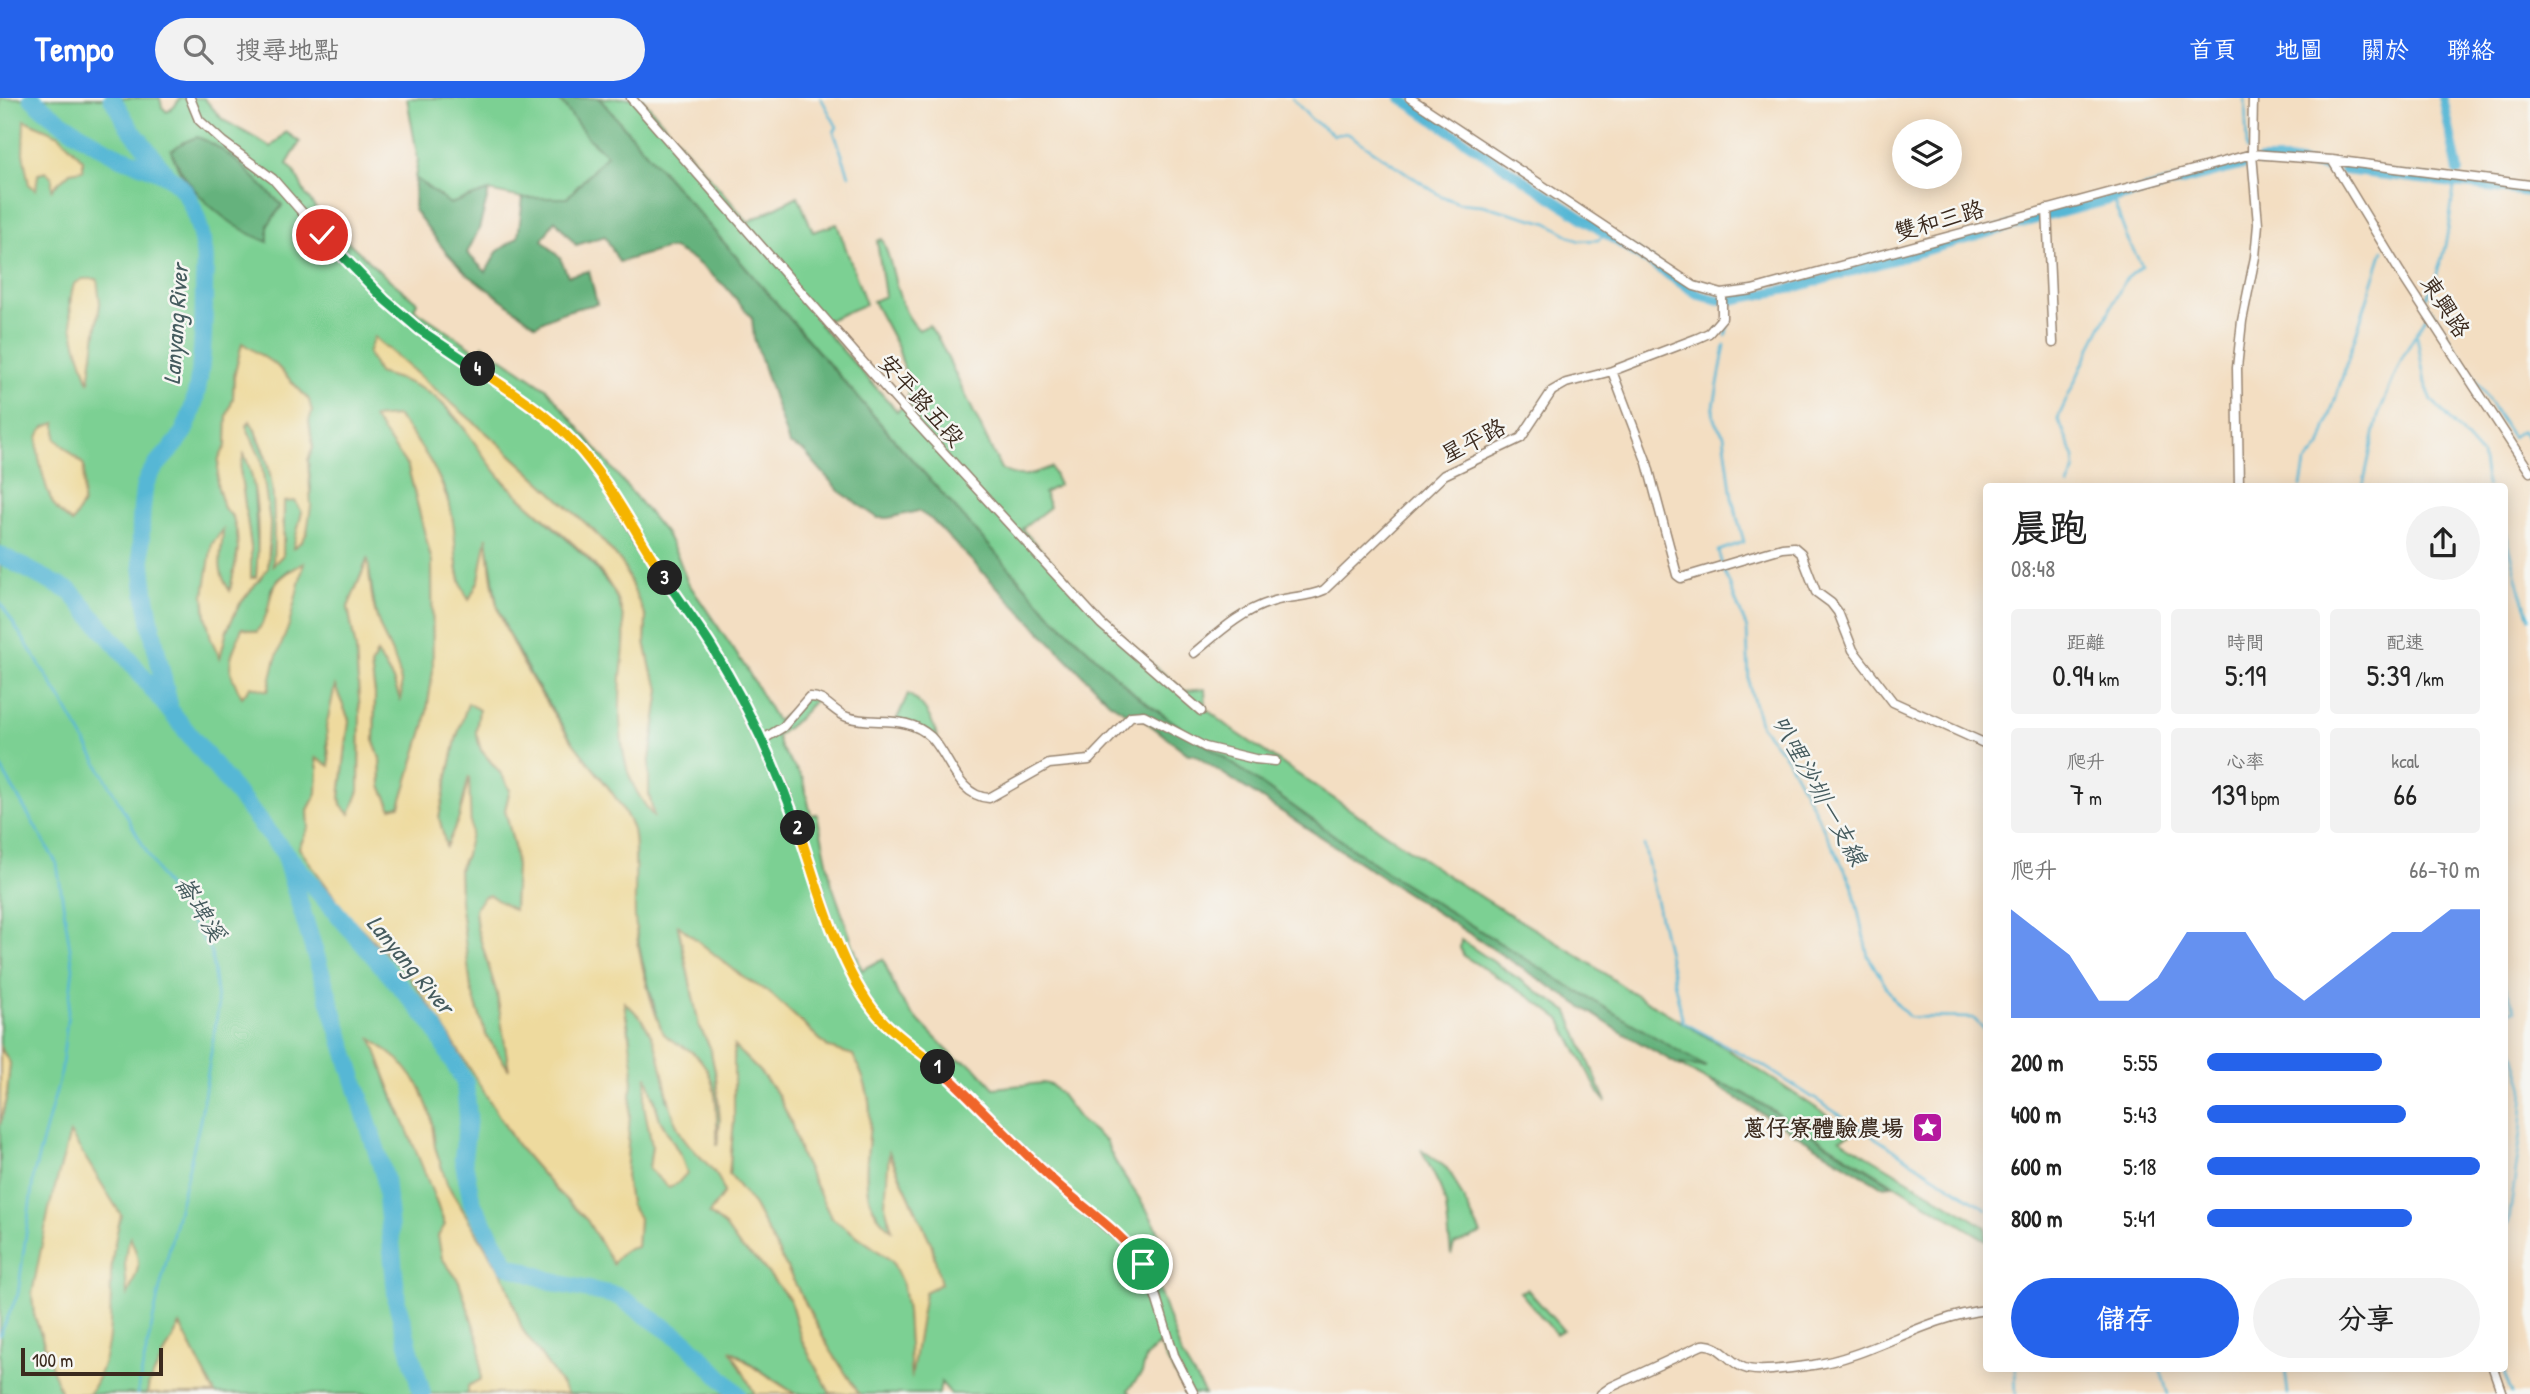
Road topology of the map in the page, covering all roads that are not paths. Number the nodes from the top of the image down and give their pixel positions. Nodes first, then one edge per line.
1 (190, 98) edge
2 (631, 98) edge
3 (1410, 98) edge
4 (2253, 98) edge
5 (2332, 160) junction
6 (2252, 162) junction
7 (2530, 185) edge
8 (2047, 216) junction
9 (1722, 299) junction
10 (2053, 343) dead end
11 (1612, 371) junction
12 (2530, 472) edge
13 (2239, 483) edge
14 (1194, 653) dead end
15 (1201, 711) dead end
16 (762, 740) junction
17 (1983, 743) edge
18 (1275, 761) dead end
19 (1983, 1311) edge
20 (2494, 1372) edge
21 (1195, 1394) edge
22 (1601, 1394) edge
23 (2502, 1394) edge

1 - 16 street
2 - 15 street, 安平路五段
3 - 9 street, 雙和三路
4 - 6 street
5 - 6 street, 雙和三路
5 - 7 street, 雙和三路
5 - 12 street, 東興路
6 - 8 street, 雙和三路
6 - 13 street
8 - 9 street, 雙和三路
8 - 10 street
9 - 11 street, 星平路
11 - 14 street, 星平路
11 - 17 street
16 - 18 street
16 - 21 street
19 - 22 street
20 - 23 street

